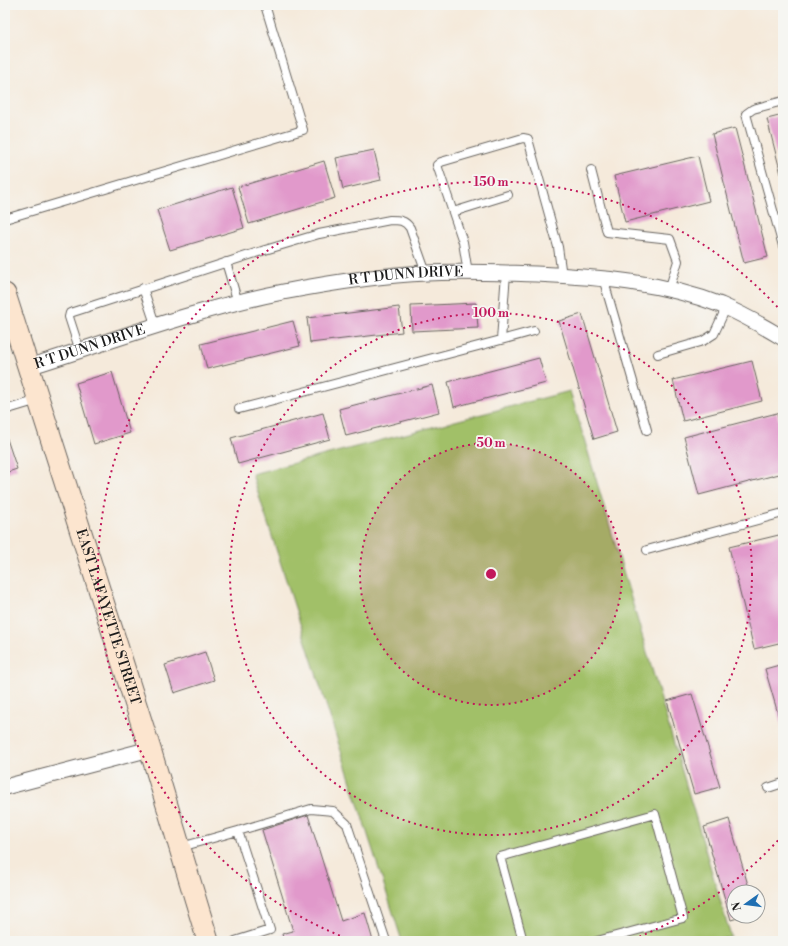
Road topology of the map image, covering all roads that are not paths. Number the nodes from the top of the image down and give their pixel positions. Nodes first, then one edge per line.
1 (265, 5) edge
2 (783, 102) edge
3 (590, 170) dead end
4 (508, 196) dead end
5 (453, 212) junction
6 (5, 219) edge
7 (783, 246) edge
8 (226, 262) junction
9 (426, 273) junction
10 (468, 273) junction
11 (506, 273) junction
12 (562, 276) junction
13 (603, 278) junction
14 (143, 288) junction
15 (669, 290) junction
16 (5, 294) edge
17 (238, 303) junction
18 (726, 308) junction
19 (156, 327) junction
20 (534, 332) dead end
21 (783, 338) edge
22 (501, 340) junction
23 (80, 351) junction
24 (658, 354) dead end
25 (28, 367) junction
26 (38, 400) junction
27 (239, 409) dead end
28 (5, 410) edge
29 (647, 430) dead end
30 (783, 513) edge
31 (647, 550) dead end
32 (150, 749) junction
33 (783, 783) edge
34 (5, 787) edge
35 (768, 788) dead end
36 (238, 832) junction
37 (180, 847) junction
38 (204, 940) edge
39 (235, 941) edge
40 (386, 941) edge
41 (523, 941) edge
42 (597, 941) edge

1 - 6 lane
2 - 7 lane
3 - 15 lane
4 - 5 lane
5 - 10 lane
5 - 12 lane
8 - 9 lane
8 - 14 lane
8 - 17 lane
9 - 10 street, R T DUNN DRIVE
9 - 17 street, R T DUNN DRIVE
10 - 11 street, R T DUNN DRIVE
11 - 12 street, R T DUNN DRIVE
11 - 22 lane
12 - 13 street, R T DUNN DRIVE
13 - 15 street, R T DUNN DRIVE
13 - 29 lane
14 - 19 lane
14 - 23 lane
15 - 18 street, R T DUNN DRIVE
16 - 25 street, EAST LAFAYETTE STREET
17 - 19 street, R T DUNN DRIVE
18 - 21 street, R T DUNN DRIVE
18 - 24 lane
19 - 23 street, R T DUNN DRIVE
20 - 22 lane
22 - 27 lane
23 - 25 street, R T DUNN DRIVE
25 - 26 street, EAST LAFAYETTE STREET
26 - 28 lane
26 - 32 street, EAST LAFAYETTE STREET
30 - 31 lane
32 - 34 street
32 - 37 street, EAST LAFAYETTE STREET
33 - 35 lane
36 - 37 lane
36 - 39 lane
36 - 40 lane
37 - 38 street, EAST LAFAYETTE STREET
41 - 42 lane

